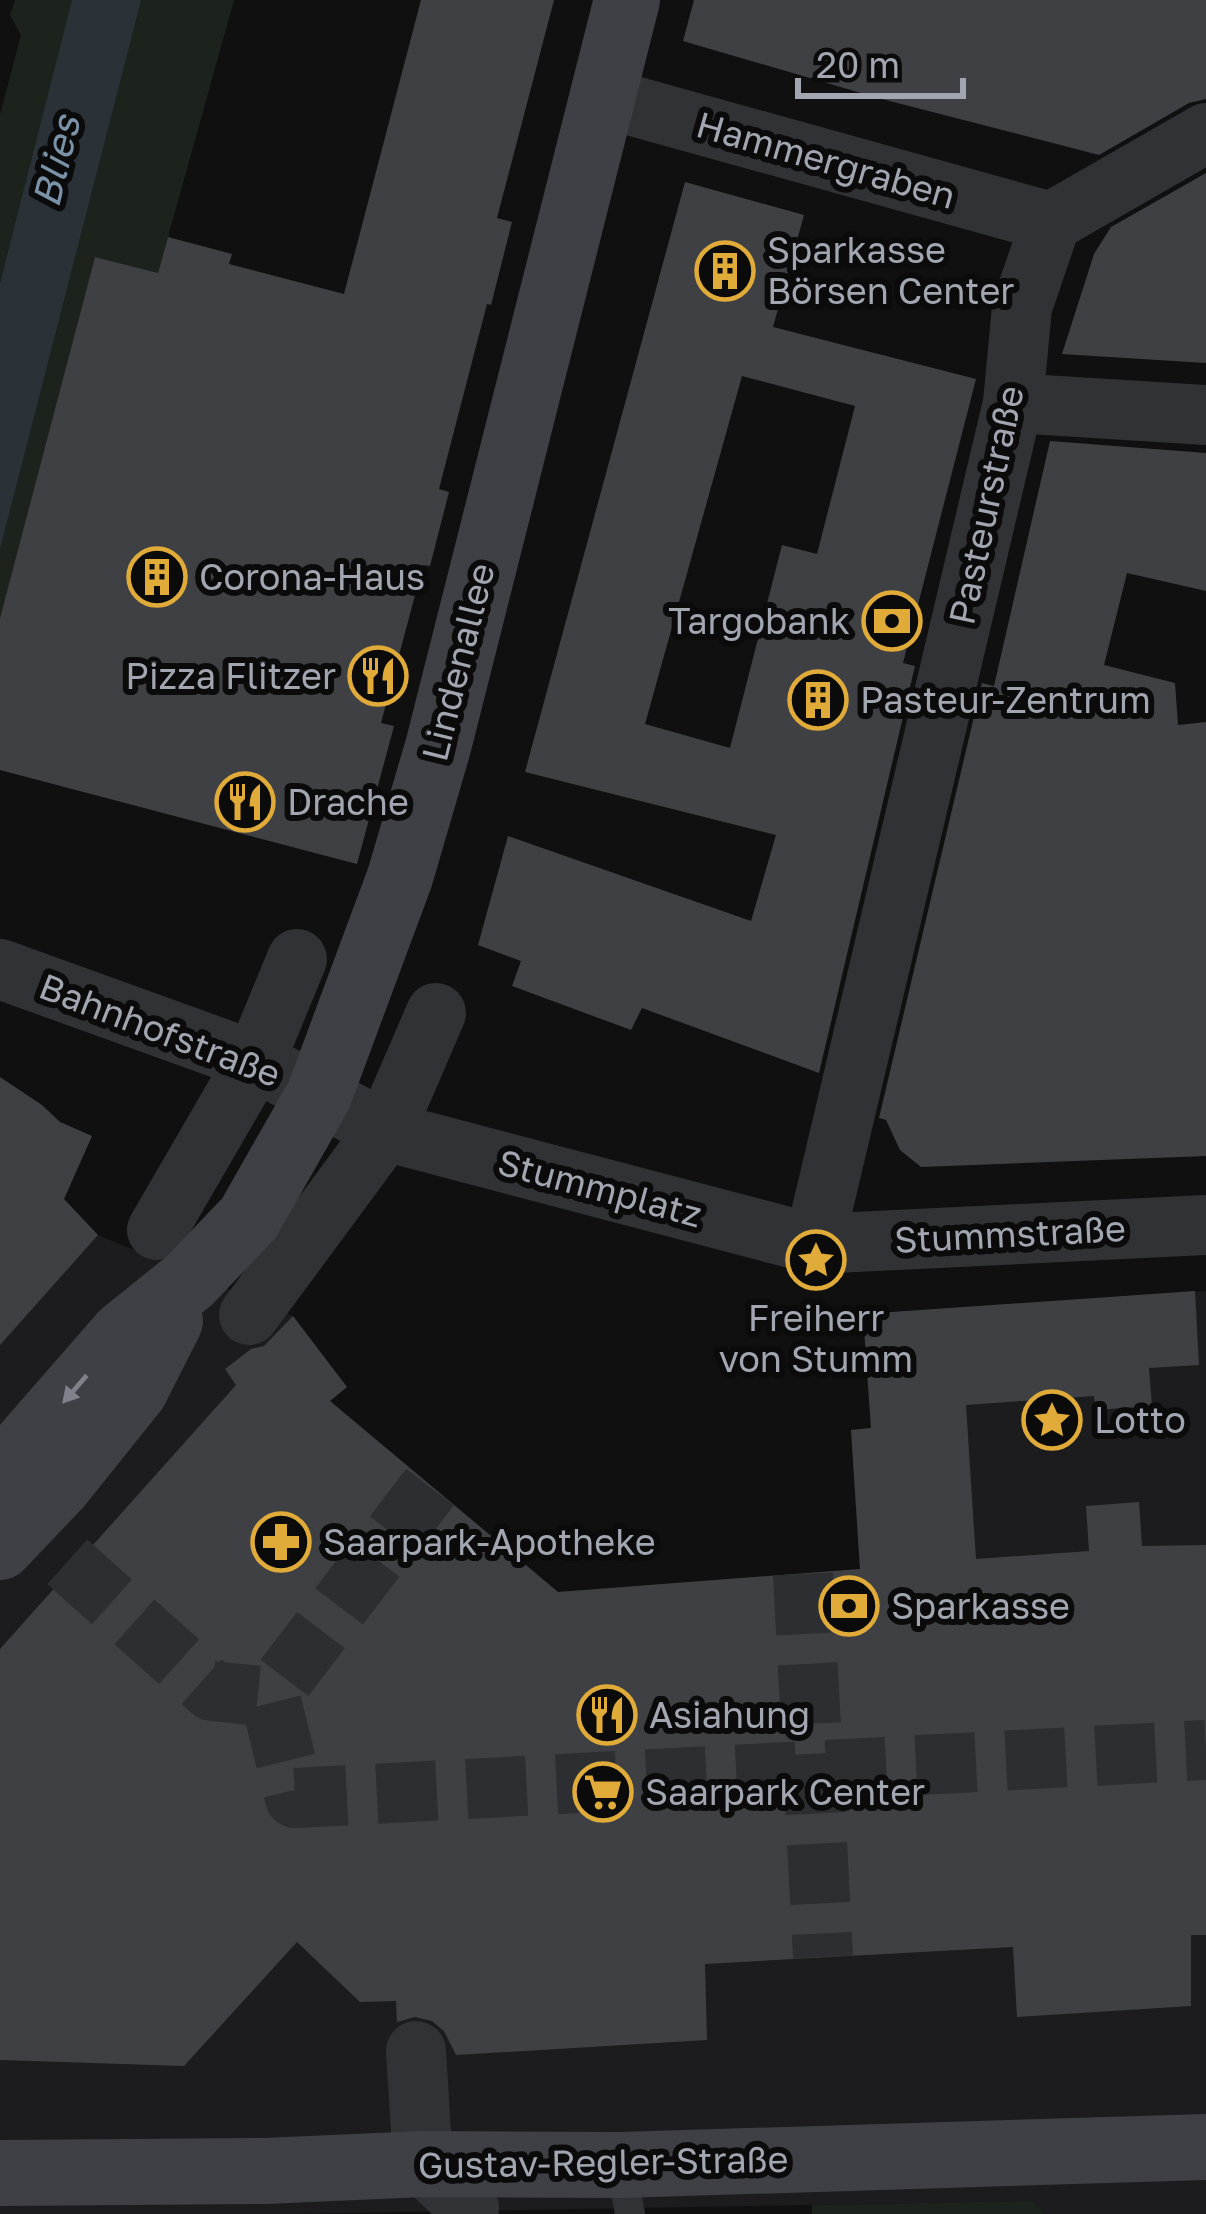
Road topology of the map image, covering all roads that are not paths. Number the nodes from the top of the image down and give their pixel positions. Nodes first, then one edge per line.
1 (627, 0) edge
2 (601, 97) junction
3 (1206, 133) edge
4 (1051, 222) junction
5 (1013, 404) junction
6 (1206, 415) edge
7 (297, 959) dead end
8 (0, 969) edge
9 (436, 1013) dead end
10 (255, 1060) junction
11 (319, 1095) junction
12 (386, 1131) junction
13 (1206, 1225) edge
14 (814, 1244) junction
15 (174, 1255) junction
16 (249, 1315) dead end
17 (0, 1475) edge
18 (0, 1547) edge
19 (416, 2051) dead end
20 (1206, 2147) edge
21 (0, 2150) edge
22 (423, 2164) junction
23 (0, 2173) edge
24 (144, 2173) junction
25 (626, 2190) edge
26 (468, 2214) edge

1 - 2 main road, Lindenallee
2 - 4 street, Hammergraben
2 - 11 main road, Lindenallee
3 - 4 street
4 - 5 street, Pasteurstraße
5 - 6 street
5 - 14 street, Pasteurstraße
7 - 10 street
8 - 10 street, Bahnhofstraße
9 - 12 street
10 - 11 street, Bahnhofstraße
10 - 15 street
11 - 12 street, Stummplatz
11 - 15 main road, Lindenallee
12 - 14 street, Stummplatz
12 - 16 street
13 - 14 street, Stummstraße
15 -> 17 main road, Lindenallee
15 - 18 main road, Lindenallee
19 - 22 street
20 - 25 main road, Gustav-Regler-Straße
21 - 24 main road
22 - 24 main road, Gustav-Regler-Straße
22 - 25 main road, Gustav-Regler-Straße
22 - 26 street
23 - 24 main road, Gustav-Regler-Straße

